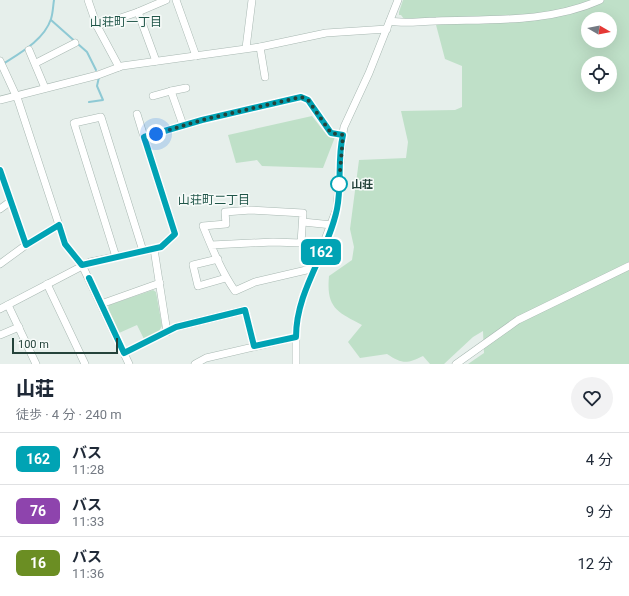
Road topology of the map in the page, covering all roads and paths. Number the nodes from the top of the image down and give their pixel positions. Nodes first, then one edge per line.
1 (88, 0) edge
2 (166, 0) edge
3 (176, 0) edge
4 (252, 0) edge
5 (398, 0) edge
6 (600, 0) edge
7 (138, 12) junction
8 (390, 21) junction
9 (97, 26) junction
10 (387, 29) junction
11 (75, 43) dead end
12 (260, 47) junction
13 (246, 48) junction
14 (29, 50) dead end
15 (196, 56) junction
16 (156, 61) junction
17 (1, 63) edge
18 (36, 63) junction
19 (119, 67) junction
20 (265, 77) dead end
21 (45, 88) junction
22 (186, 88) dead end
23 (171, 91) junction
24 (16, 96) junction
25 (153, 96) dead end
26 (0, 100) edge
27 (137, 114) dead end
28 (183, 125) junction
29 (343, 135) junction
30 (144, 137) junction
31 (158, 154) dead end
32 (151, 157) junction
33 (0, 170) edge
34 (11, 201) junction
35 (174, 205) dead end
36 (166, 207) junction
37 (0, 209) edge
38 (303, 222) junction
39 (59, 225) junction
40 (332, 225) junction
41 (26, 245) junction
42 (211, 245) junction
43 (154, 249) junction
44 (143, 251) junction
45 (116, 257) junction
46 (218, 259) junction
47 (0, 264) edge
48 (82, 265) junction
49 (629, 266) edge
50 (315, 268) junction
51 (226, 278) junction
52 (160, 283) junction
53 (47, 284) junction
54 (101, 304) junction
55 (8, 305) junction
56 (0, 309) edge
57 (19, 327) junction
58 (167, 332) junction
59 (0, 335) edge
60 (296, 337) junction
61 (254, 346) junction
62 (124, 353) junction
63 (36, 364) edge
64 (85, 364) edge
65 (129, 364) edge
66 (195, 364) edge
67 (296, 364) edge
68 (456, 364) edge

1 - 9 street
2 - 7 street
3 - 15 street
4 - 13 street
5 - 8 street
6 - 8 street
7 - 9 street
7 - 16 street
8 - 10 street
9 - 19 street
10 - 12 street
10 - 29 street
11 - 18 street
12 - 13 street
12 - 20 street
13 - 15 street
14 - 18 street
15 - 16 street
16 - 19 street
17 - 24 street
18 - 21 street
19 - 21 street
21 - 24 street
22 - 23 street
23 - 25 street
23 - 28 street
24 - 26 street
24 - 39 street
27 - 30 street
28 - 29 street
28 - 30 street
29 - 40 street
30 - 32 street
31 - 32 street
32 - 36 street
33 - 34 street
34 - 37 street
34 - 41 street
35 - 36 street
36 - 43 street
38 - 40 street
38 - 42 street
38 - 42 street
39 - 41 street
39 - 48 street
40 - 50 street
41 - 47 street
42 - 46 street
43 - 44 street
43 - 52 street
44 - 45 street
44 - 45 street
45 - 48 street
46 - 51 street
46 - 51 street
48 - 53 street
48 - 54 street
49 - 68 street
50 - 51 street
50 - 60 street
52 - 54 street
52 - 58 street
53 - 55 street
53 - 64 street
54 - 62 street
55 - 56 street
55 - 57 street
57 - 59 street
57 - 63 street
58 - 61 street
58 - 62 street
60 - 61 street
60 - 67 street
61 - 66 street
62 - 65 street

